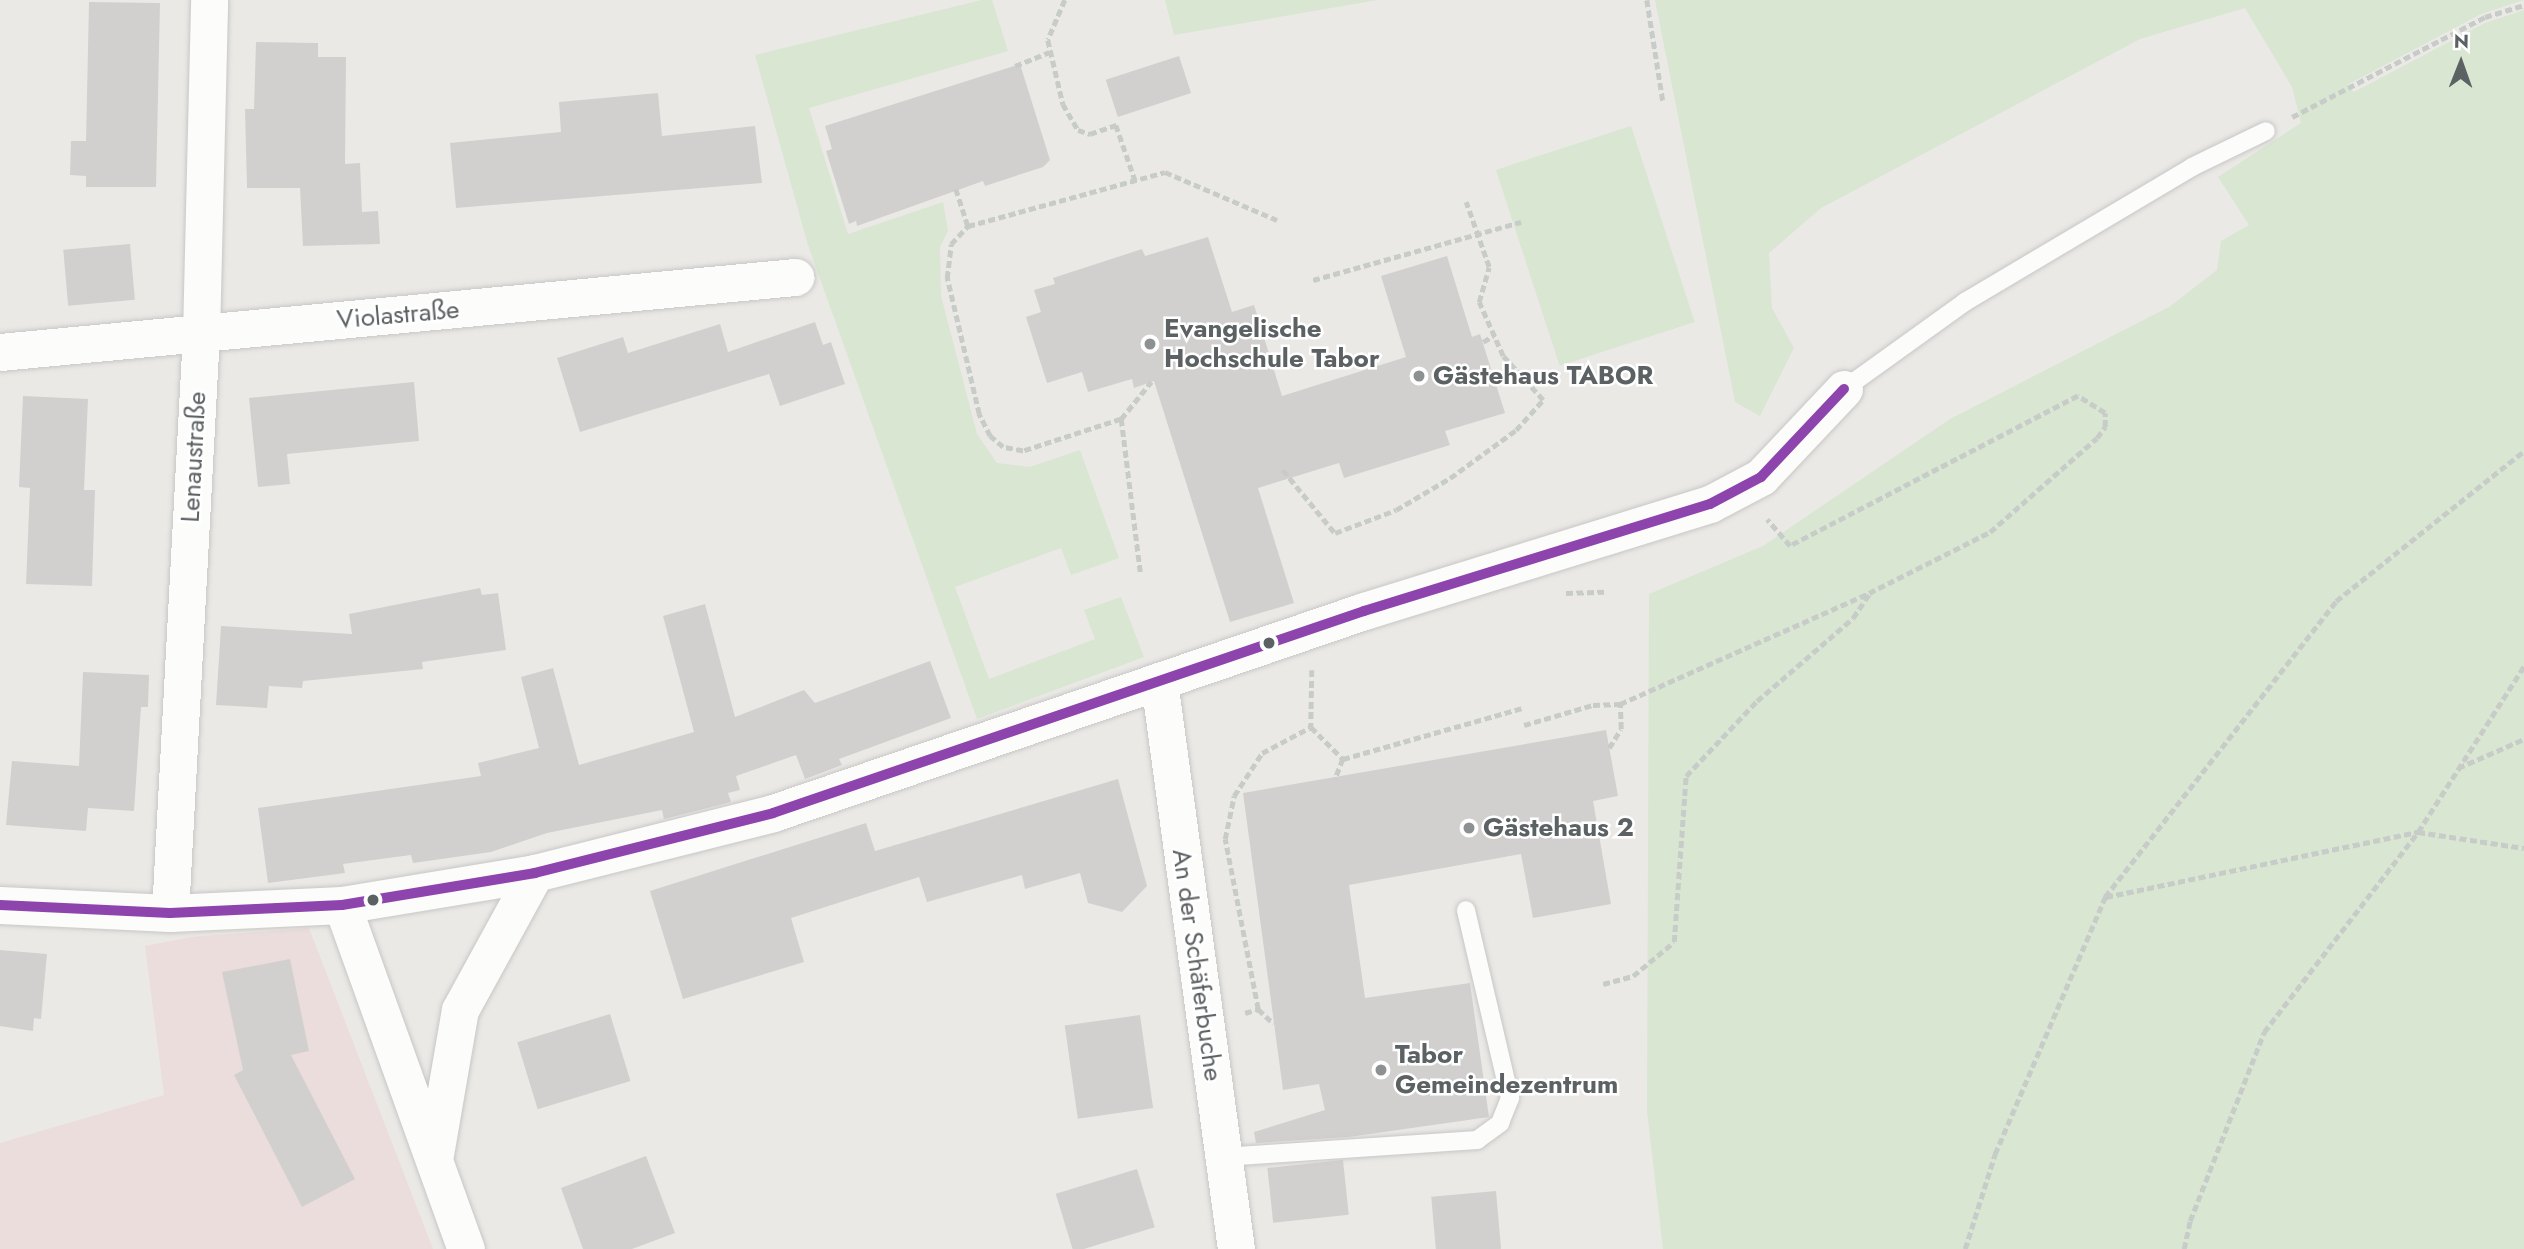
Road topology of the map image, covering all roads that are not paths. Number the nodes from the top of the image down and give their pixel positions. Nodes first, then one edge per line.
1 (209, 0) edge
2 (2266, 131) road end
3 (795, 277) dead end
4 (201, 334) junction
5 (0, 352) edge
6 (1844, 389) joint
7 (1158, 681) junction
8 (535, 873) junction
9 (0, 905) edge
10 (342, 905) junction
11 (1465, 910) dead end
12 (170, 913) junction
13 (435, 1155) junction
14 (1223, 1157) junction
15 (466, 1249) edge
16 (1236, 1249) edge

1 - 4 street, Lenaustraße
2 - 6 lane
3 - 4 street, Violastraße
4 - 5 street, Violastraße
4 - 12 street, Lenaustraße
6 - 7 street
7 - 8 street
7 - 14 street, An der Schäferbuche
8 - 10 street
8 - 13 street
9 - 12 street
10 - 12 street
10 - 13 street
11 - 14 lane
13 - 15 street
14 - 16 street, An der Schäferbuche

